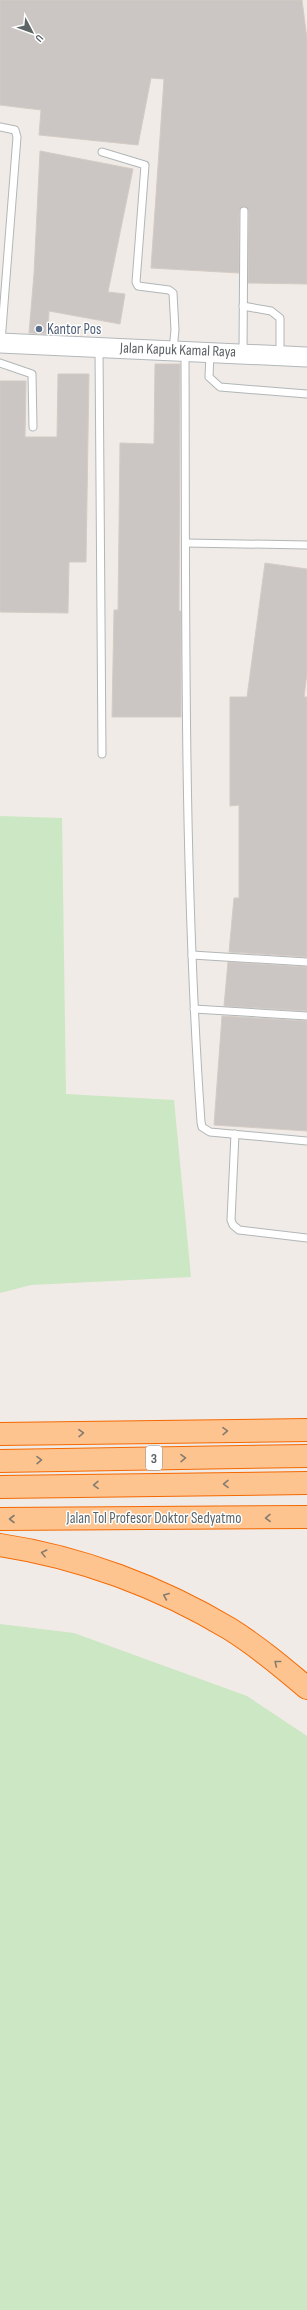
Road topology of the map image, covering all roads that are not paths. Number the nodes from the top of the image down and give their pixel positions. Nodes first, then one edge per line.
1 (0, 127) edge
2 (102, 152) dead end
3 (244, 211) dead end
4 (243, 306) junction
5 (0, 343) edge
6 (99, 347) junction
7 (179, 351) junction
8 (210, 352) junction
9 (243, 353) junction
10 (280, 355) junction
11 (307, 357) edge
12 (0, 363) edge
13 (307, 394) edge
14 (33, 427) dead end
15 (186, 542) junction
16 (307, 545) edge
17 (102, 754) dead end
18 (192, 956) junction
19 (307, 962) edge
20 (194, 1009) junction
21 (307, 1016) edge
22 (235, 1134) junction
23 (307, 1141) edge
24 (307, 1238) edge
25 (307, 1430) edge
26 (0, 1434) edge
27 (307, 1456) edge
28 (0, 1461) edge
29 (307, 1483) edge
30 (0, 1487) edge
31 (307, 1517) edge
32 (0, 1519) edge
33 (0, 1545) edge
34 (307, 1688) edge

1 - 5 lane
2 - 7 lane
3 - 4 lane
4 - 9 lane
4 - 10 lane
5 - 6 main road, Jalan Kapuk Kamal Raya
6 - 7 main road, Jalan Kapuk Kamal Raya
6 - 17 lane
7 - 8 main road, Jalan Kapuk Kamal Raya
7 - 15 lane
8 - 9 main road, Jalan Kapuk Kamal Raya
8 - 13 lane
9 - 10 main road, Jalan Kapuk Kamal Raya
10 - 11 main road, Jalan Kapuk Kamal Raya
12 - 14 lane
15 - 16 lane
15 - 18 lane
18 - 19 lane
18 - 20 lane
20 - 21 lane
20 - 22 lane
22 - 23 lane
22 - 24 lane
26 -> 25 highway, 3
28 -> 27 highway, 3
29 -> 30 highway, 3
31 -> 32 highway, Jalan Tol Profesor Doktor Sedyatmo
34 -> 33 highway

